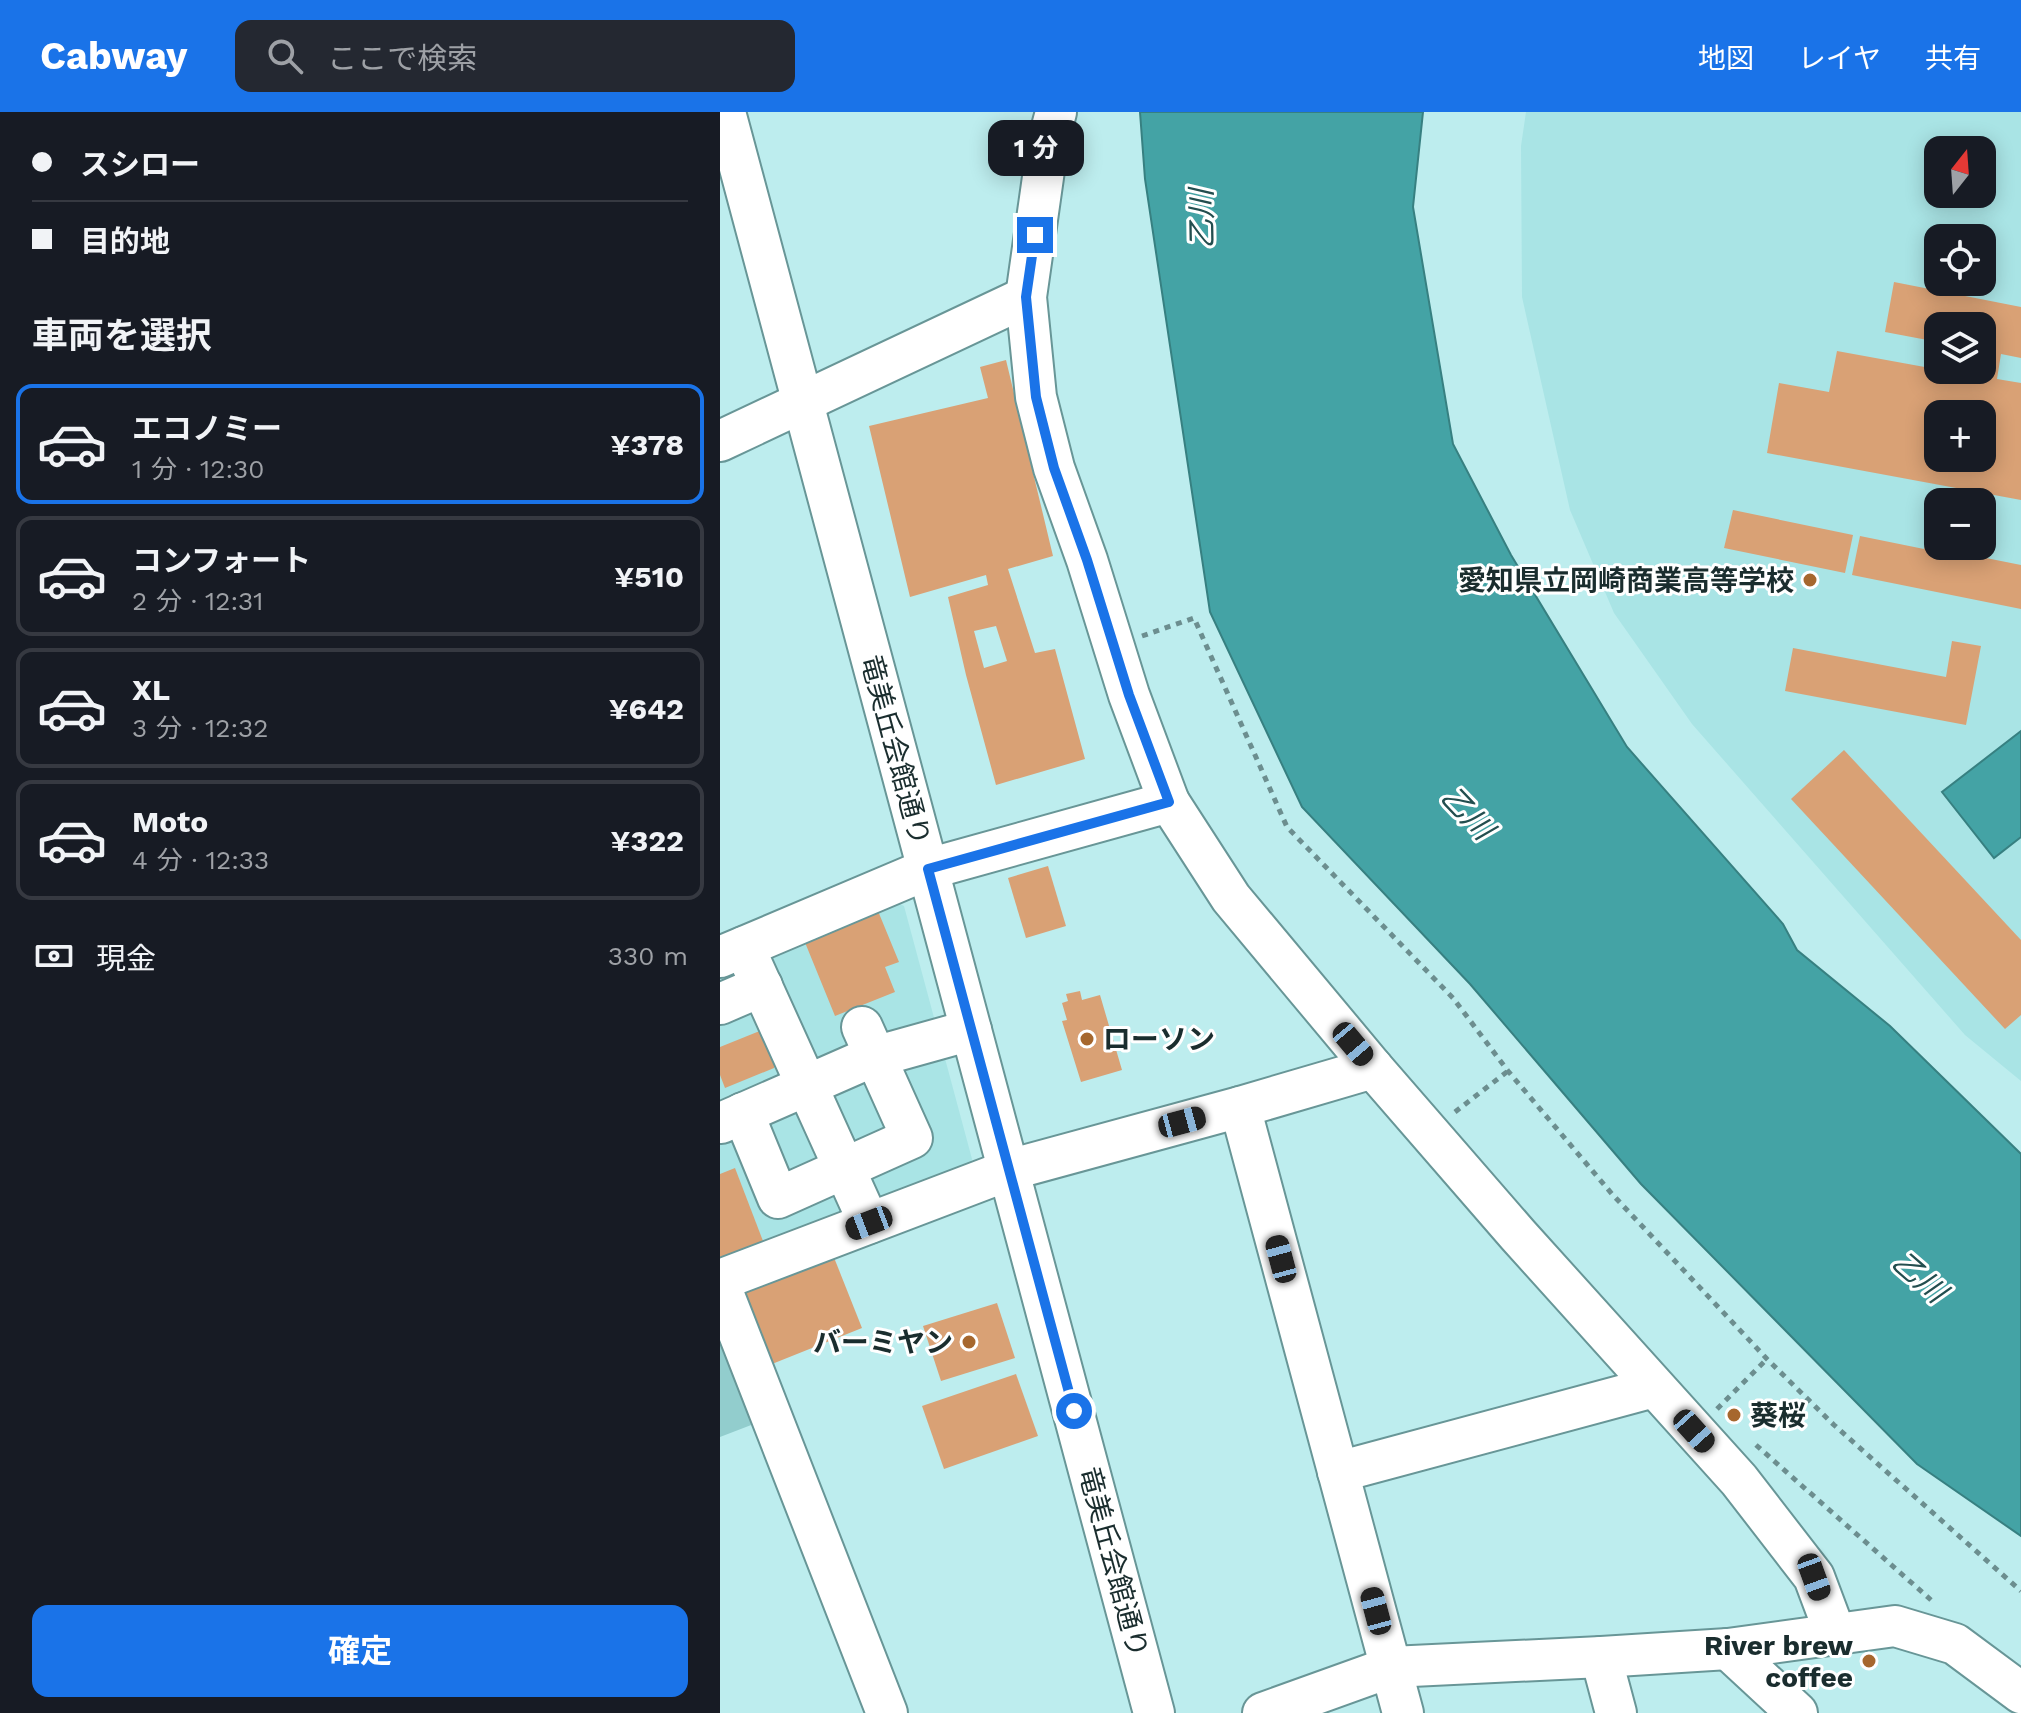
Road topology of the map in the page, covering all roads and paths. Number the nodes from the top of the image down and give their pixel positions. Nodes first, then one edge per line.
1 (725, 112) edge
2 (1056, 112) edge
3 (1026, 297) junction
4 (804, 401) junction
5 (720, 441) edge
6 (1115, 646) junction
7 (1169, 802) junction
8 (928, 869) junction
9 (732, 952) edge
10 (762, 986) junction
11 (720, 1004) edge
12 (971, 1030) junction
13 (868, 1042) junction
14 (1373, 1068) junction
15 (1508, 1071) junction
16 (807, 1085) junction
17 (1240, 1107) junction
18 (732, 1118) edge
19 (1429, 1133) junction
20 (844, 1168) junction
21 (1009, 1170) junction
22 (869, 1223) junction
23 (720, 1283) edge
24 (1767, 1359) junction
25 (1654, 1387) junction
26 (1728, 1419) dead end
27 (1750, 1440) dead end
28 (1338, 1472) junction
29 (2021, 1591) edge
30 (1934, 1602) dead end
31 (1835, 1633) junction
32 (1728, 1649) junction
33 (1601, 1657) junction
34 (1391, 1667) junction
35 (2021, 1693) edge
36 (887, 1713) edge
37 (1154, 1713) edge
38 (1263, 1713) edge
39 (1403, 1713) edge
40 (1616, 1713) edge
41 (1797, 1713) edge

1 - 4 street, 竜美丘会館通り
2 - 3 street
3 - 4 street
3 - 6 street
4 - 5 street
4 - 8 street, 竜美丘会館通り
6 - 7 street
6 - 15 path
7 - 8 street
7 - 14 street
8 - 9 street
8 - 12 street, 竜美丘会館通り
9 - 10 street
10 - 11 street
10 - 16 street
12 - 13 street
12 - 21 street, 竜美丘会館通り
13 - 16 street
13 - 20 street
14 - 17 street
14 - 19 street
15 - 19 path
15 - 24 path
16 - 18 street
16 - 20 street
17 - 21 street
17 - 28 street
18 - 20 street
19 - 25 street
20 - 22 street
21 - 22 street
21 - 37 street, 竜美丘会館通り
22 - 23 street
23 - 36 street
24 - 26 path
24 - 29 path
25 - 28 street
25 - 31 street
27 - 30 path
28 - 34 street
31 - 32 street
31 - 35 street
32 - 33 street
32 - 41 street
33 - 34 street
33 - 40 street
34 - 38 street
34 - 39 street

